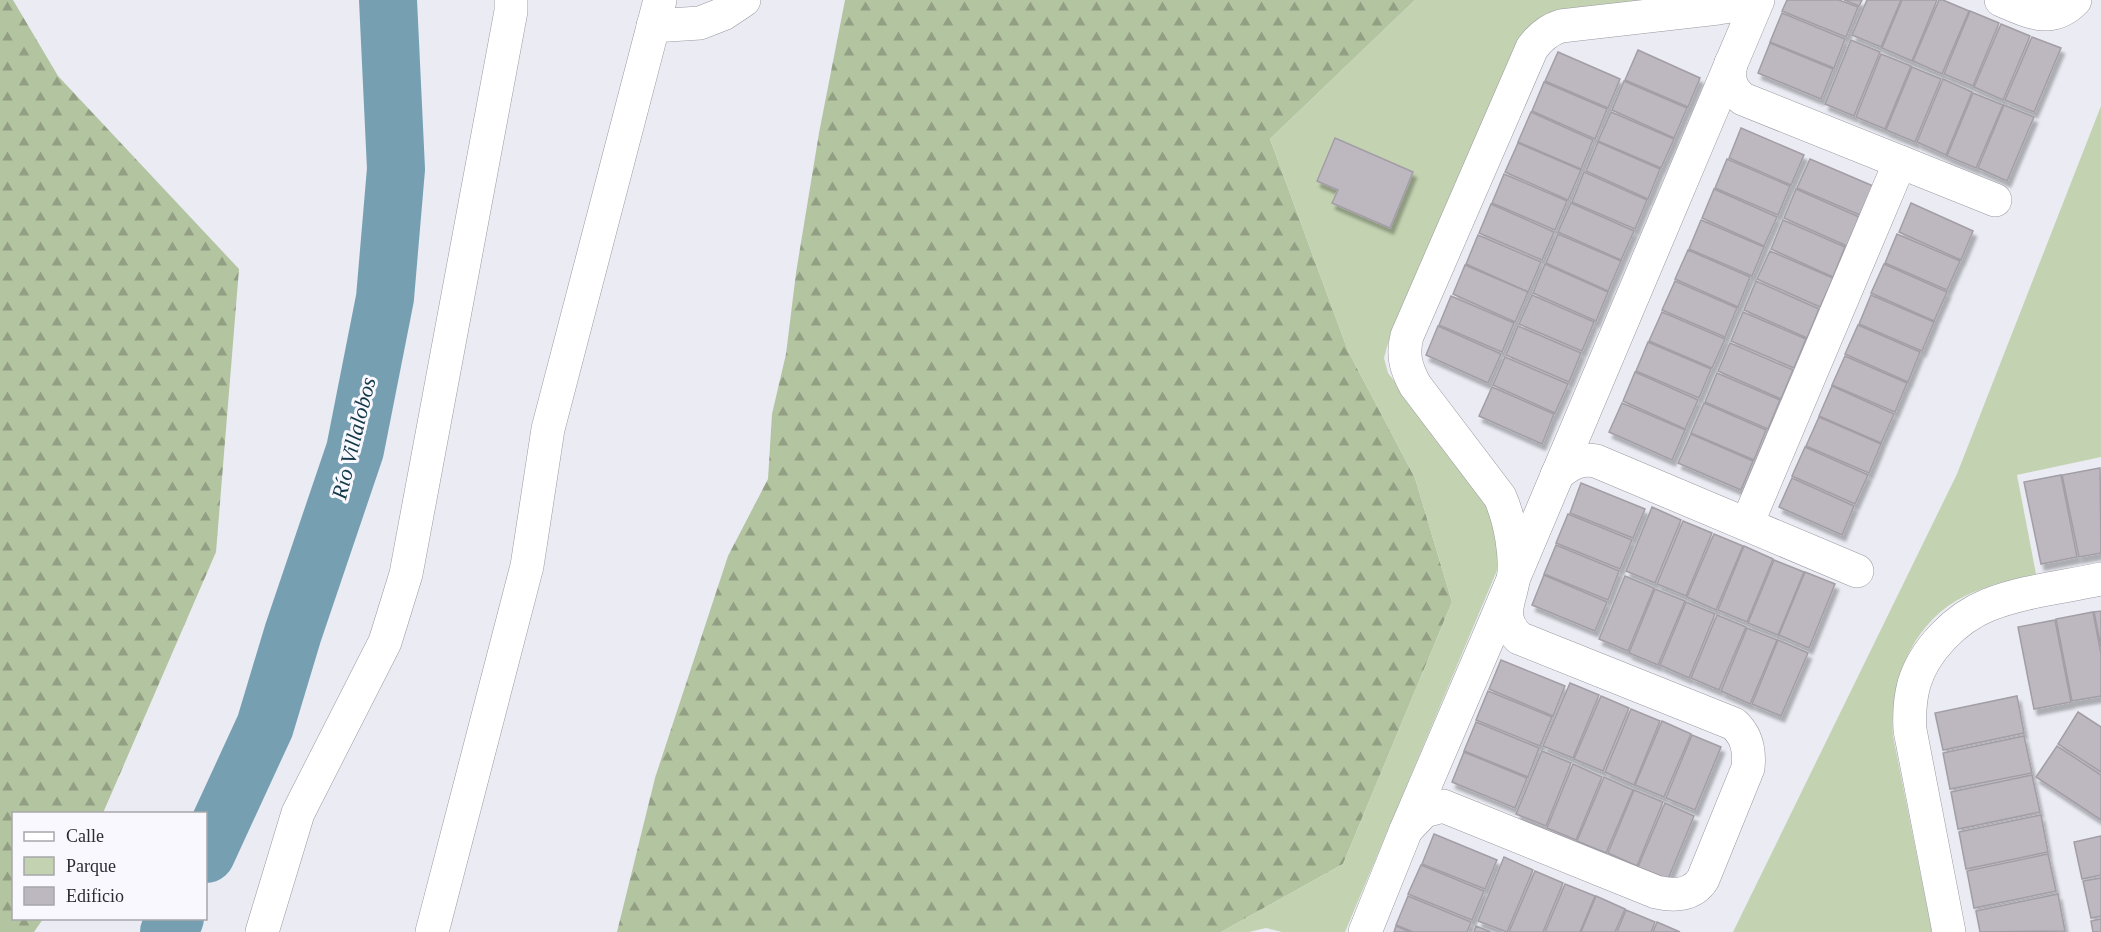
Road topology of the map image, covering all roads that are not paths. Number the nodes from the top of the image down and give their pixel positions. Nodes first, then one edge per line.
1 (511, 0) edge
2 (744, 0) edge
3 (1746, 0) edge
4 (1758, 0) edge
5 (2001, 0) edge
6 (2075, 0) edge
7 (657, 13) edge
8 (1731, 63) junction
9 (1900, 162) junction
10 (1995, 200) dead end
11 (1557, 474) junction
12 (1747, 524) junction
13 (1857, 571) dead end
14 (2101, 579) edge
15 (1513, 580) junction
16 (1406, 830) junction
17 (262, 932) edge
18 (432, 932) edge
19 (1365, 932) edge
20 (1949, 932) edge

1 - 17 street
2 - 7 street
3 - 15 street
4 - 8 street
5 - 6 street
7 - 18 street
8 - 9 street
8 - 11 street
9 - 10 street
9 - 12 street
11 - 12 street
11 - 15 street
12 - 13 street
14 - 20 street
15 - 16 street
15 - 16 street
16 - 19 street

